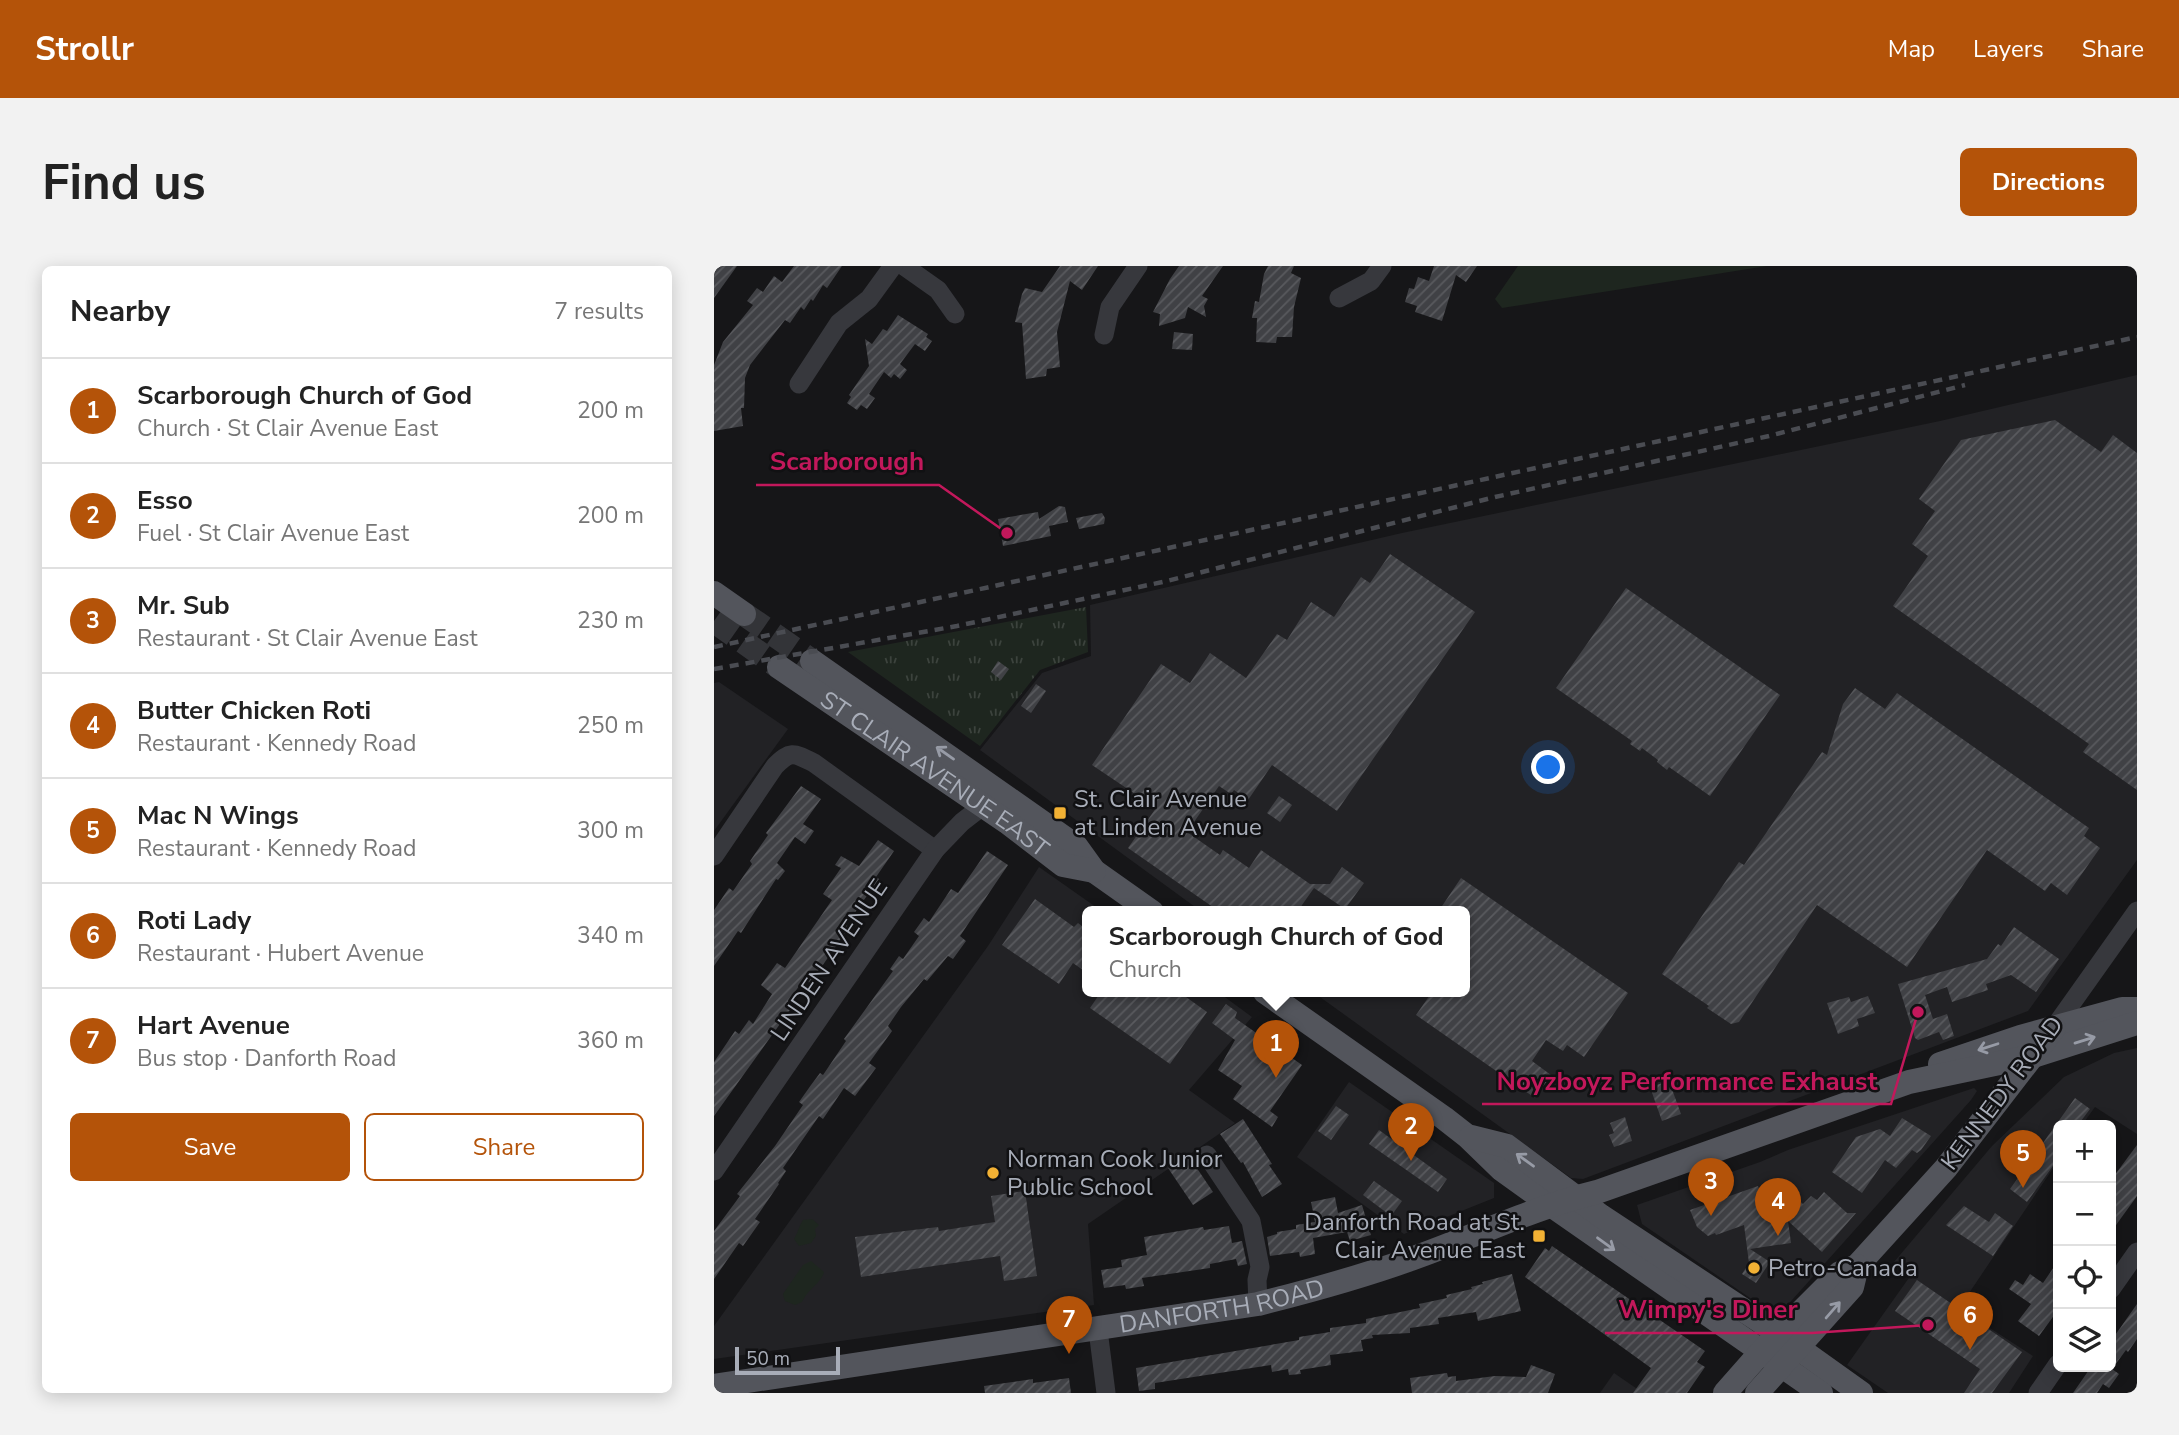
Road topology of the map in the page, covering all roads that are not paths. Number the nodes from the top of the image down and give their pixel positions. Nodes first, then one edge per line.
1 (894, 266) edge
2 (904, 266) edge
3 (1138, 266) edge
4 (1382, 266) edge
5 (1339, 298) dead end
6 (955, 314) dead end
7 (1104, 335) dead end
8 (799, 384) dead end
9 (714, 593) edge
10 (744, 614) tunnel mouth
11 (813, 661) tunnel mouth
12 (779, 667) tunnel mouth
13 (991, 799) junction
14 (935, 850) junction
15 (714, 856) edge
16 (1144, 906) edge
17 (2137, 911) edge
18 (1272, 997) edge
19 (2137, 1009) edge
20 (2137, 1023) edge
21 (2054, 1028) junction
22 (2033, 1056) junction
23 (1909, 1082) junction
24 (1467, 1136) junction
25 (1207, 1155) dead end
26 (714, 1171) edge
27 (1576, 1198) junction
28 (1551, 1205) junction
29 (2137, 1252) edge
30 (2116, 1282) edge
31 (1258, 1304) junction
32 (1098, 1330) junction
33 (1780, 1350) junction
34 (2053, 1371) edge
35 (714, 1386) edge
36 (1106, 1393) edge
37 (1725, 1393) edge
38 (1757, 1393) edge
39 (1821, 1393) edge
40 (1861, 1393) edge
41 (2038, 1393) edge

1 - 8 street
2 - 6 street
3 - 7 street
4 - 5 street
9 - 10 main road
13 -> 11 main road, ST CLAIR AVENUE EAST
12 - 13 main road, ST CLAIR AVENUE EAST
13 - 14 street, LINDEN AVENUE
13 - 16 main road, ST CLAIR AVENUE EAST
14 - 15 street
14 - 26 street, LINDEN AVENUE
17 - 21 street, KENNEDY ROAD
18 - 24 main road
19 - 21 main road, DANFORTH ROAD
22 -> 20 main road, DANFORTH ROAD
21 - 22 main road, KENNEDY ROAD
21 -> 23 main road, DANFORTH ROAD
22 - 23 main road, DANFORTH ROAD
22 - 33 main road, KENNEDY ROAD
23 - 27 main road, DANFORTH ROAD
27 -> 24 main road
24 - 28 main road
25 - 31 street
27 - 28 main road, DANFORTH ROAD
27 - 33 main road
28 - 31 main road, DANFORTH ROAD
28 -> 33 main road
29 - 30 street
31 - 32 main road, DANFORTH ROAD
32 - 35 main road, DANFORTH ROAD
32 - 36 street
33 - 37 main road, KENNEDY ROAD
33 - 38 main road, KENNEDY ROAD
33 - 39 main road
33 - 40 main road
34 - 41 street

